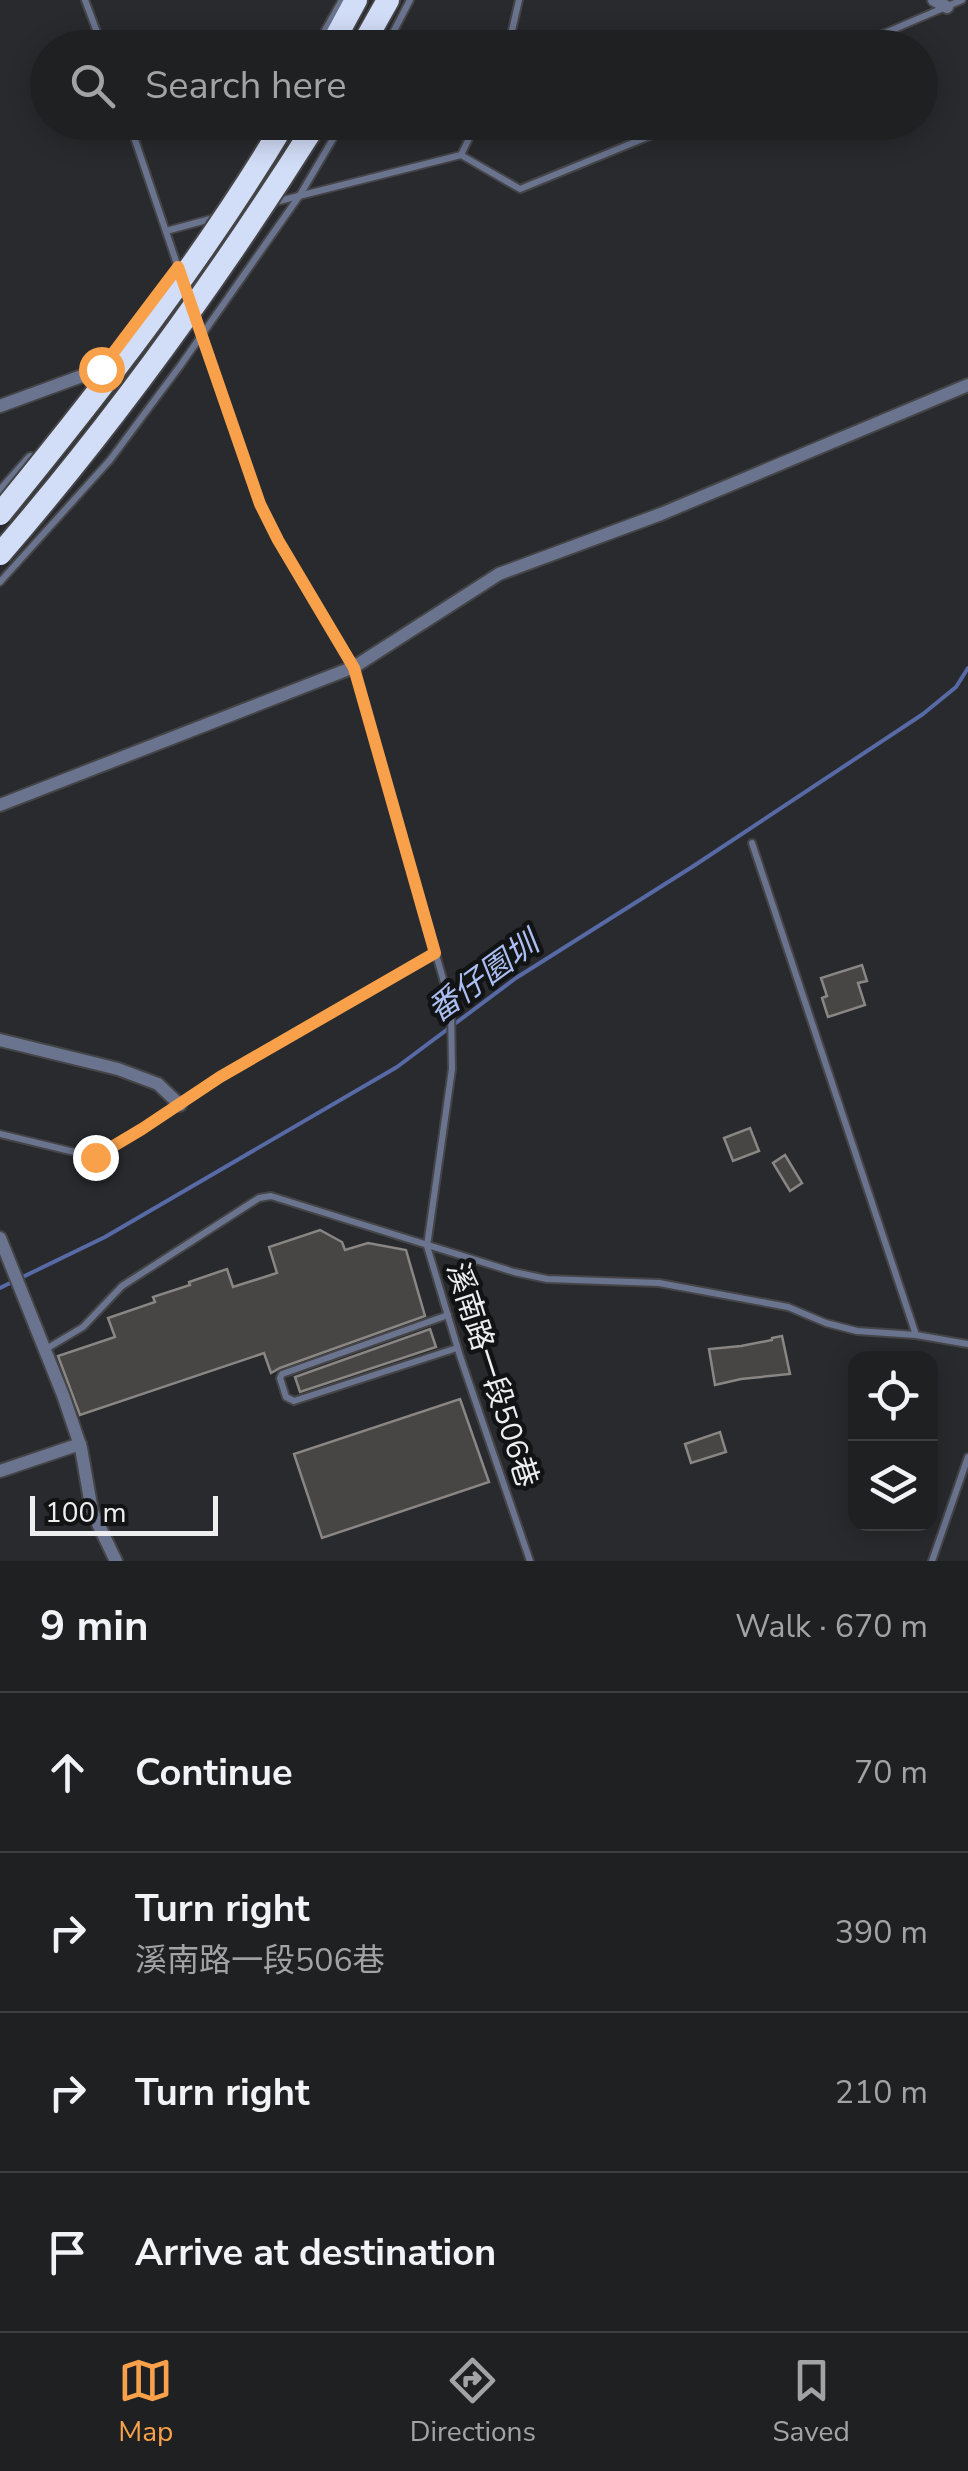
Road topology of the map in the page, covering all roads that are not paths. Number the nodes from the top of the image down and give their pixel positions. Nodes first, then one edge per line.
1 (86, 0) edge
2 (342, 0) edge
3 (356, 0) edge
4 (388, 0) edge
5 (410, 0) edge
6 (519, 0) edge
7 (962, 0) edge
8 (940, 4) edge
9 (97, 30) edge
10 (325, 30) edge
11 (340, 30) edge
12 (371, 30) edge
13 (394, 30) edge
14 (512, 30) edge
15 (887, 30) edge
16 (135, 140) edge
17 (273, 140) edge
18 (306, 140) edge
19 (332, 140) edge
20 (468, 140) edge
21 (640, 140) edge
22 (461, 155) junction
23 (300, 195) junction
24 (221, 204) dead end
25 (211, 219) junction
26 (166, 231) junction
27 (200, 235) dead end
28 (189, 251) dead end
29 (178, 267) junction
30 (184, 284) dead end
31 (189, 301) dead end
32 (201, 334) junction
33 (101, 369) junction
34 (968, 386) edge
35 (0, 406) edge
36 (0, 494) edge
37 (0, 514) edge
38 (0, 554) edge
39 (0, 582) edge
40 (354, 668) junction
41 (0, 805) edge
42 (752, 843) dead end
43 (435, 953) junction
44 (0, 1040) edge
45 (180, 1104) junction
46 (0, 1134) edge
47 (0, 1238) edge
48 (427, 1246) junction
49 (448, 1315) junction
50 (916, 1335) junction
51 (968, 1344) edge
52 (457, 1348) junction
53 (46, 1349) junction
54 (80, 1444) junction
55 (968, 1457) edge
56 (0, 1471) edge
57 (116, 1561) edge
58 (530, 1561) edge
59 (932, 1561) edge

1 - 9 lane
2 - 10 lane
3 - 11 highway
4 - 12 highway
5 - 13 lane
6 - 14 lane
7 - 8 lane
8 - 15 lane
16 - 26 lane
17 - 37 highway, bridge
18 - 38 highway, bridge
19 - 23 lane
20 - 22 lane
21 - 22 lane
22 - 23 lane
23 - 25 lane
23 - 32 lane
24 - 25 lane
25 - 26 lane
25 - 27 lane
26 - 29 lane
28 - 29 lane
29 - 30 lane
29 - 33 street
31 - 32 lane, 溪南路一段506巷
32 - 39 lane
32 - 40 lane, 溪南路一段506巷
33 - 35 street
33 - 36 street
34 - 40 street
40 - 41 street
40 - 43 lane, 溪南路一段506巷
42 - 50 lane
43 - 45 lane
43 - 48 lane, 溪南路一段506巷
44 - 45 street
45 - 46 lane
47 - 53 street
48 - 49 lane, 溪南路一段506巷
48 - 50 lane
48 - 53 lane
49 - 52 lane, 溪南路一段506巷
49 - 52 lane
50 - 51 lane
52 - 58 lane, 溪南路一段506巷
53 - 54 street
54 - 56 street
54 - 57 street
55 - 59 lane

